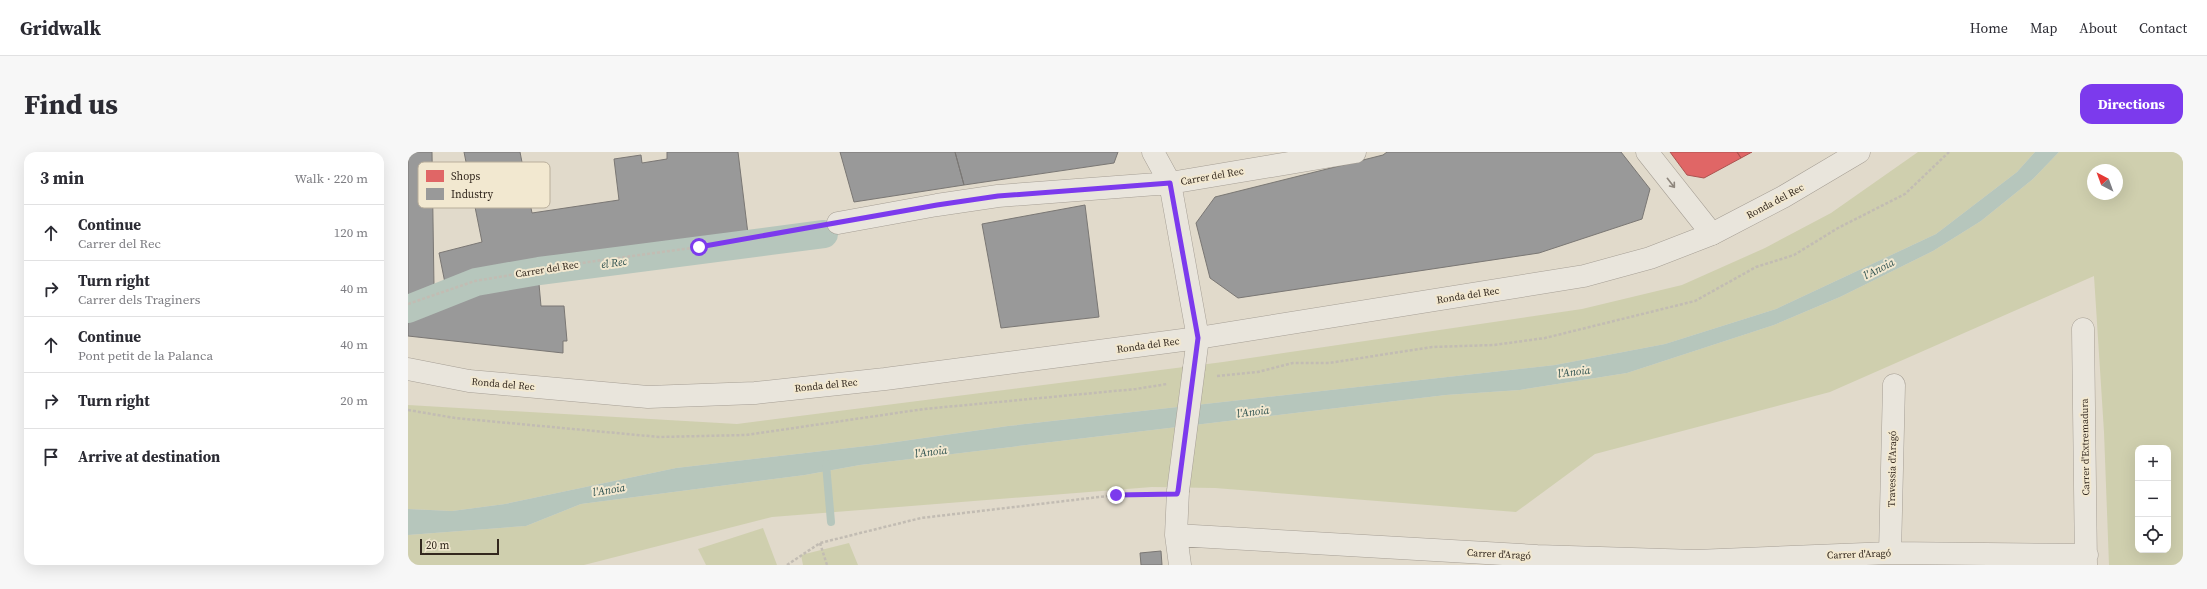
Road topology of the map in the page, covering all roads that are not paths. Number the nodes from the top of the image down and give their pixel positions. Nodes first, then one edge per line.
1 (1153, 152) edge
2 (1355, 152) edge
3 (1647, 152) edge
4 (1859, 152) edge
5 (1170, 183) junction
6 (838, 223) road end
7 (1712, 234) junction
8 (2083, 329) dead end
9 (1198, 338) junction
10 (408, 370) edge
11 (1894, 385) dead end
12 (1176, 535) junction
13 (1890, 553) junction
14 (1538, 560) edge
15 (2086, 560) edge
16 (1696, 563) edge
17 (1180, 565) edge

1 - 5 street
2 - 5 street, Carrer del Rec
3 -> 7 street
4 - 7 street, Ronda del Rec
5 - 6 street, Carrer del Rec
5 - 9 street
7 - 9 street, Ronda del Rec
8 - 15 street, Carrer d'Extremadura
9 - 10 street, Ronda del Rec
9 - 12 street, bridge
11 - 13 street, Travessia d'Aragó
12 - 14 street, Carrer d'Aragó
12 - 17 street
13 - 15 street, Carrer d'Aragó
13 - 16 street, Carrer d'Aragó
14 - 16 street, Carrer d'Aragó

